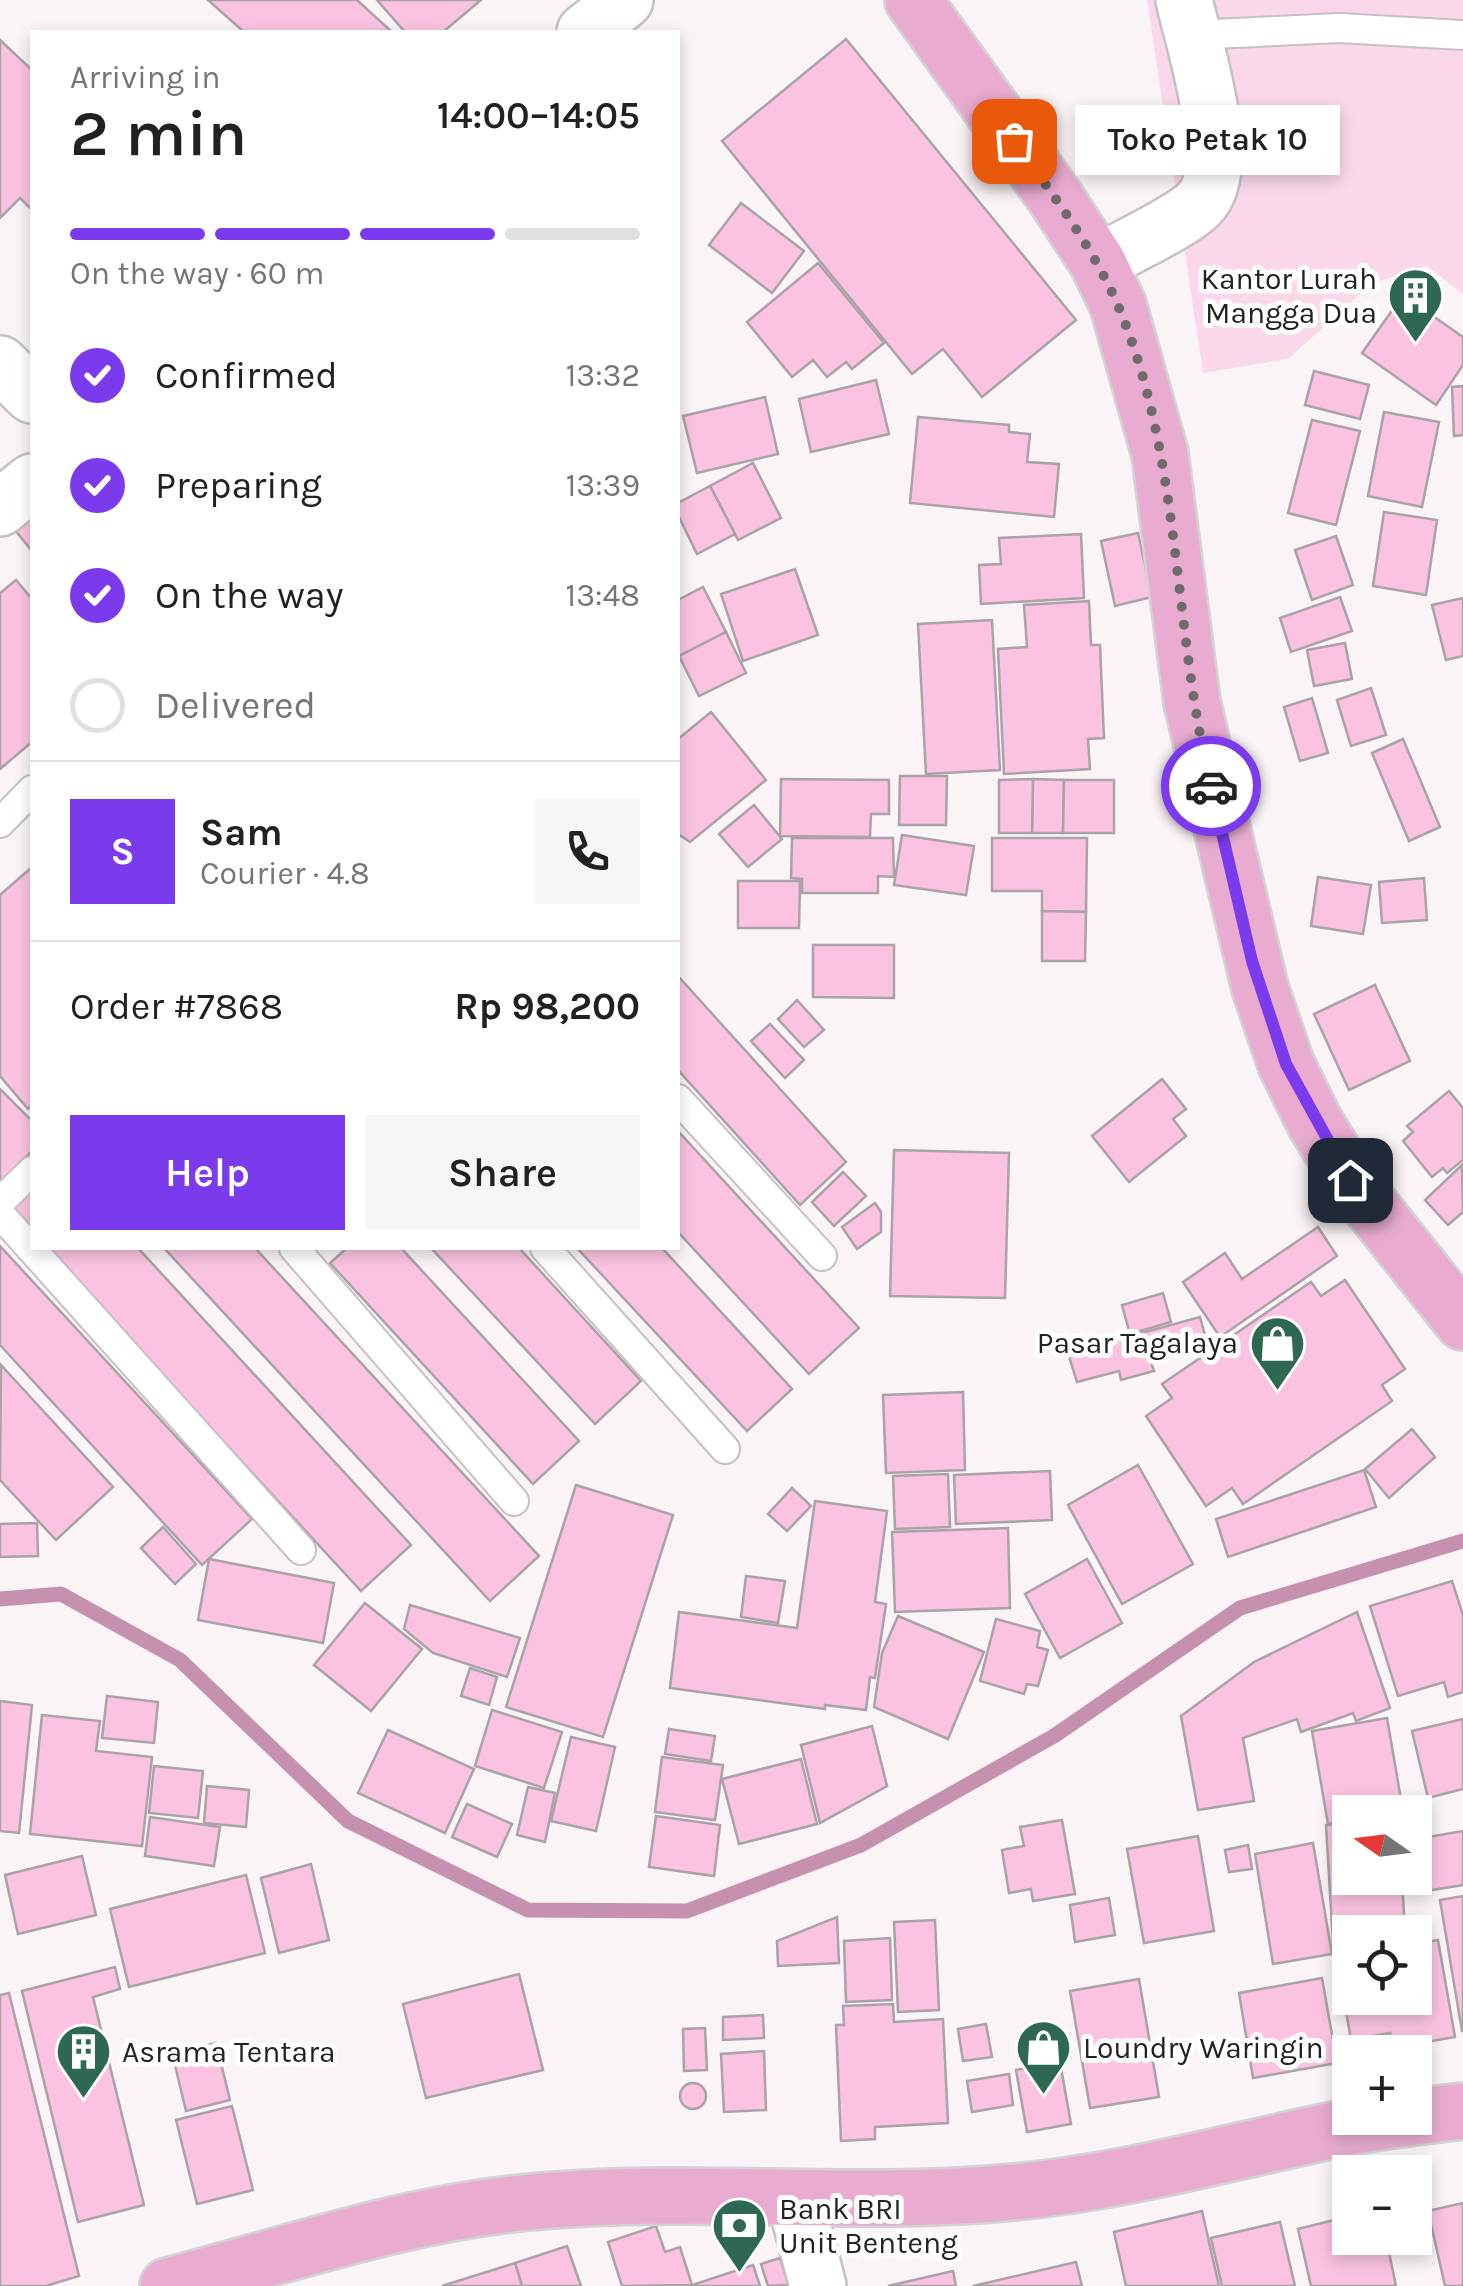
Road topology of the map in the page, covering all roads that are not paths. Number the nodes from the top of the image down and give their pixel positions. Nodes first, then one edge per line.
1 (624, 0) edge
2 (913, 0) edge
3 (1188, 17) edge
4 (586, 30) edge
5 (1463, 36) edge
6 (1098, 263) junction
7 (0, 364) edge
8 (30, 393) edge
9 (30, 484) edge
10 (0, 508) edge
11 (30, 792) edge
12 (0, 823) edge
13 (680, 1101) edge
14 (30, 1173) edge
15 (0, 1202) edge
16 (0, 1214) edge
17 (30, 1248) edge
18 (32, 1250) edge
19 (547, 1250) edge
20 (822, 1256) dead end
21 (304, 1257) edge
22 (1463, 1322) edge
23 (725, 1450) dead end
24 (514, 1500) dead end
25 (300, 1550) dead end
26 (1463, 2111) edge
27 (795, 2198) junction
28 (168, 2286) edge
29 (818, 2286) edge

1 - 4 street
2 - 6 main road
3 - 5 lane
3 - 6 street
6 - 22 main road
7 - 8 street
9 - 10 street
11 - 12 lane
13 - 20 lane
14 - 15 lane
16 - 17 lane
18 - 25 lane
19 - 23 lane
21 - 24 lane
26 - 27 main road
27 - 28 main road
27 - 29 street

